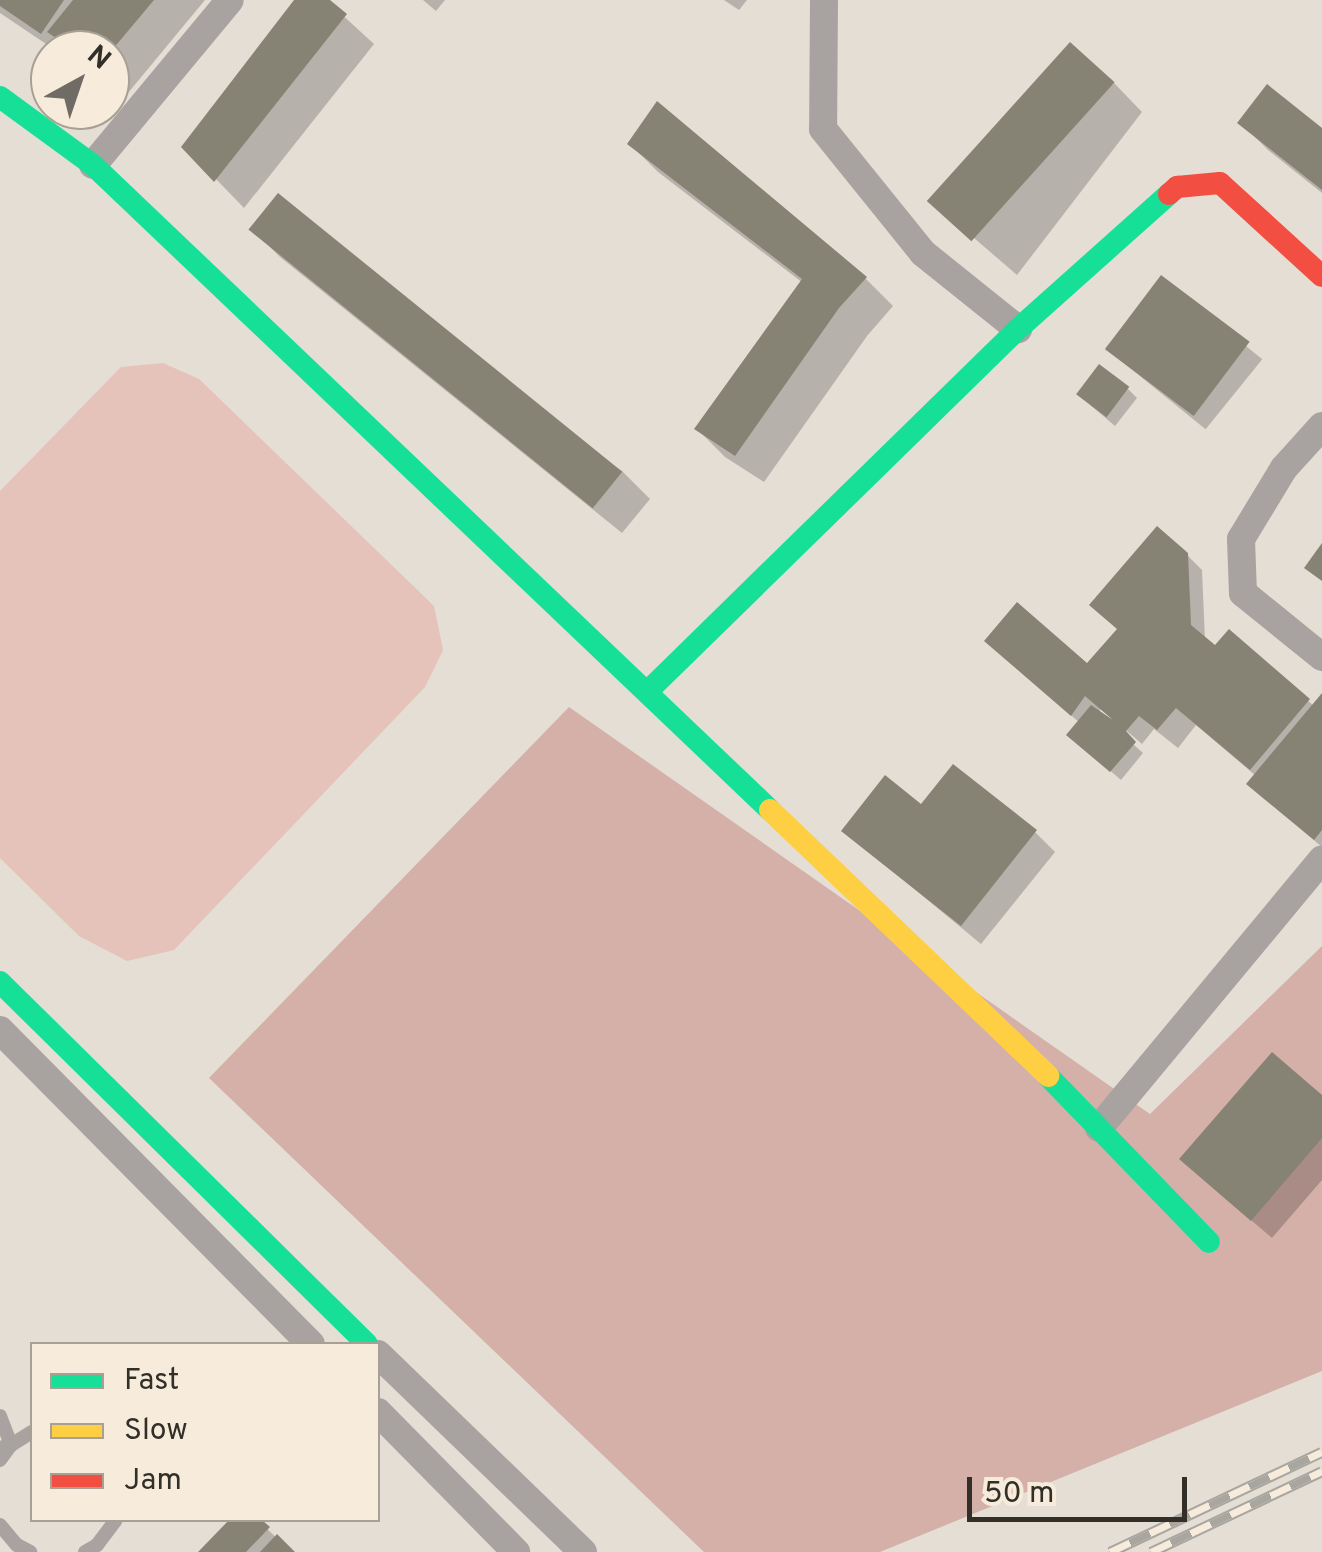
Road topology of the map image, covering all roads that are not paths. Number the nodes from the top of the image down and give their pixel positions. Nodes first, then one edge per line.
1 (230, 0) edge
2 (824, 0) edge
3 (0, 98) edge
4 (93, 165) junction
5 (1322, 276) edge
6 (1018, 330) junction
7 (1322, 426) edge
8 (1322, 657) edge
9 (647, 692) junction
10 (1322, 860) edge
11 (0, 982) edge
12 (0, 1030) edge
13 (1098, 1128) junction
14 (1209, 1242) dead end
15 (308, 1342) edge
16 (366, 1342) edge
17 (380, 1356) edge
18 (380, 1414) edge
19 (0, 1416) edge
20 (30, 1433) edge
21 (6, 1446) edge
22 (0, 1460) edge
23 (115, 1522) edge
24 (0, 1525) edge
25 (30, 1552) edge
26 (85, 1552) edge
27 (516, 1552) edge
28 (583, 1552) edge

1 - 4 street
2 - 6 street
3 - 4 street
4 - 9 street
5 - 6 street
6 - 9 street
7 - 8 street
9 - 13 street
10 - 13 street
11 - 16 street
12 - 15 street
13 - 14 street
17 - 28 street
18 - 27 street
19 - 21 lane
20 - 21 lane
21 - 22 lane
23 - 26 lane
24 - 25 lane

